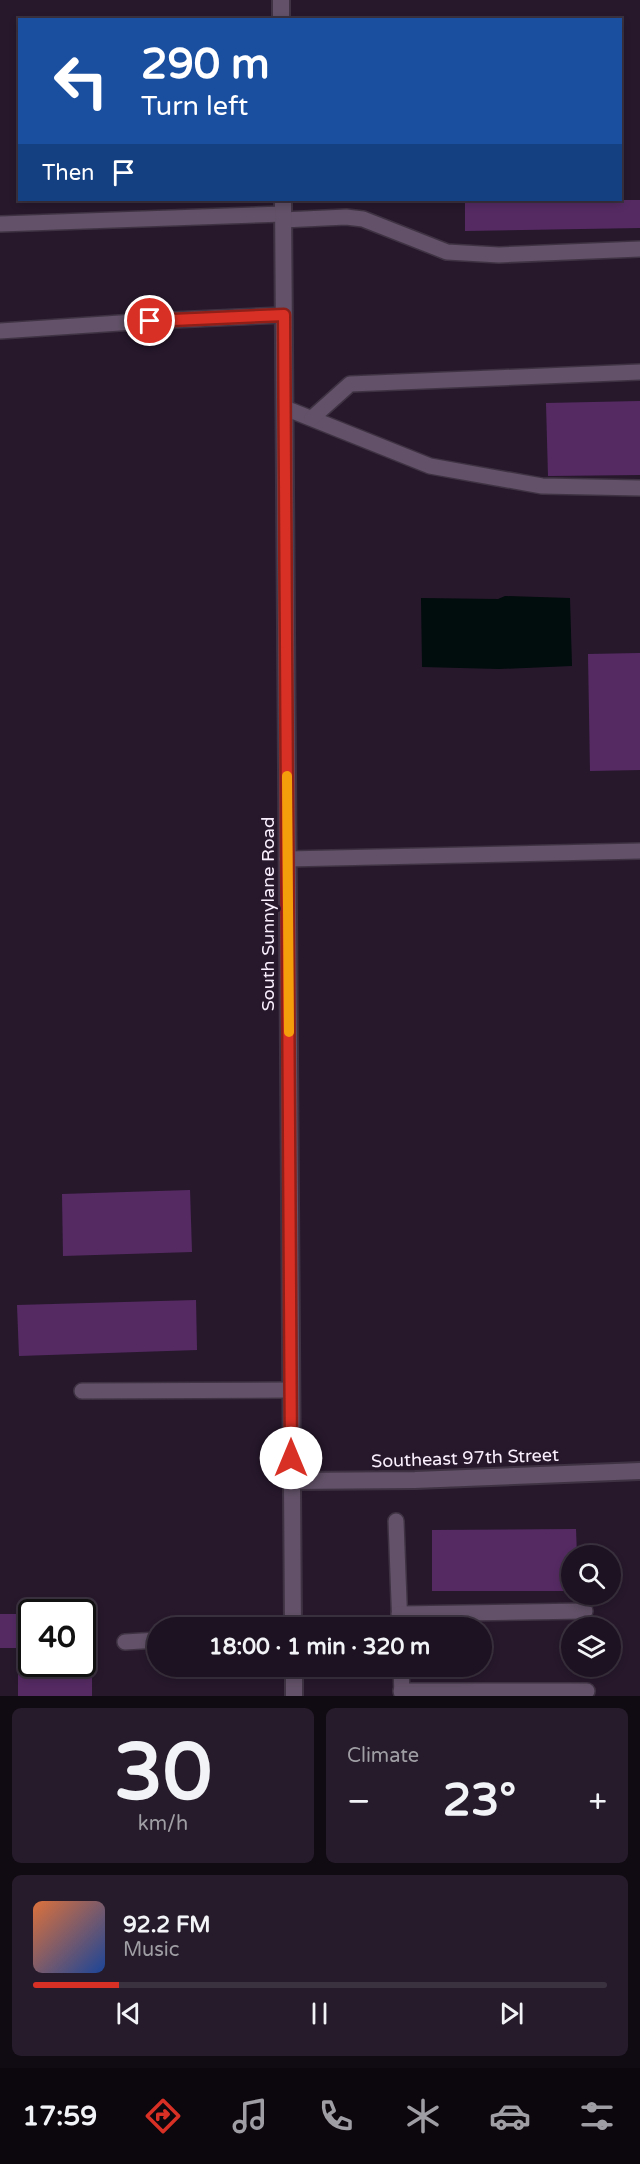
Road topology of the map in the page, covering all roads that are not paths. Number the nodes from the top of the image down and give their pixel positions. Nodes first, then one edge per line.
1 (281, 0) edge
2 (281, 18) edge
3 (283, 211) edge
4 (0, 224) edge
5 (640, 249) edge
6 (284, 315) junction
7 (0, 331) edge
8 (640, 372) edge
9 (285, 408) junction
10 (312, 418) junction
11 (640, 488) edge
12 (640, 851) edge
13 (287, 859) junction
14 (82, 1390) dead end
15 (291, 1390) junction
16 (640, 1471) edge
17 (291, 1481) junction
18 (396, 1521) dead end
19 (585, 1611) dead end
20 (293, 1617) edge
21 (399, 1617) edge
22 (473, 1617) edge
23 (147, 1641) edge
24 (125, 1642) dead end
25 (294, 1677) edge
26 (401, 1677) edge
27 (587, 1691) dead end
28 (401, 1694) edge
29 (294, 1696) edge

1 - 2 street
3 - 4 lane
3 - 5 lane
3 - 6 street, South Sunnylane Road
6 - 7 lane
6 - 9 street, South Sunnylane Road
8 - 10 lane
9 - 10 lane
9 - 13 street, South Sunnylane Road
10 - 11 lane
12 - 13 lane
13 - 15 street, South Sunnylane Road
14 - 15 lane
15 - 17 street, South Sunnylane Road
16 - 17 street, Southeast 97th Street
17 - 20 street, South Sunnylane Road
18 - 21 lane
19 - 22 lane
23 - 24 lane
25 - 29 street
26 - 28 lane
27 - 28 lane

